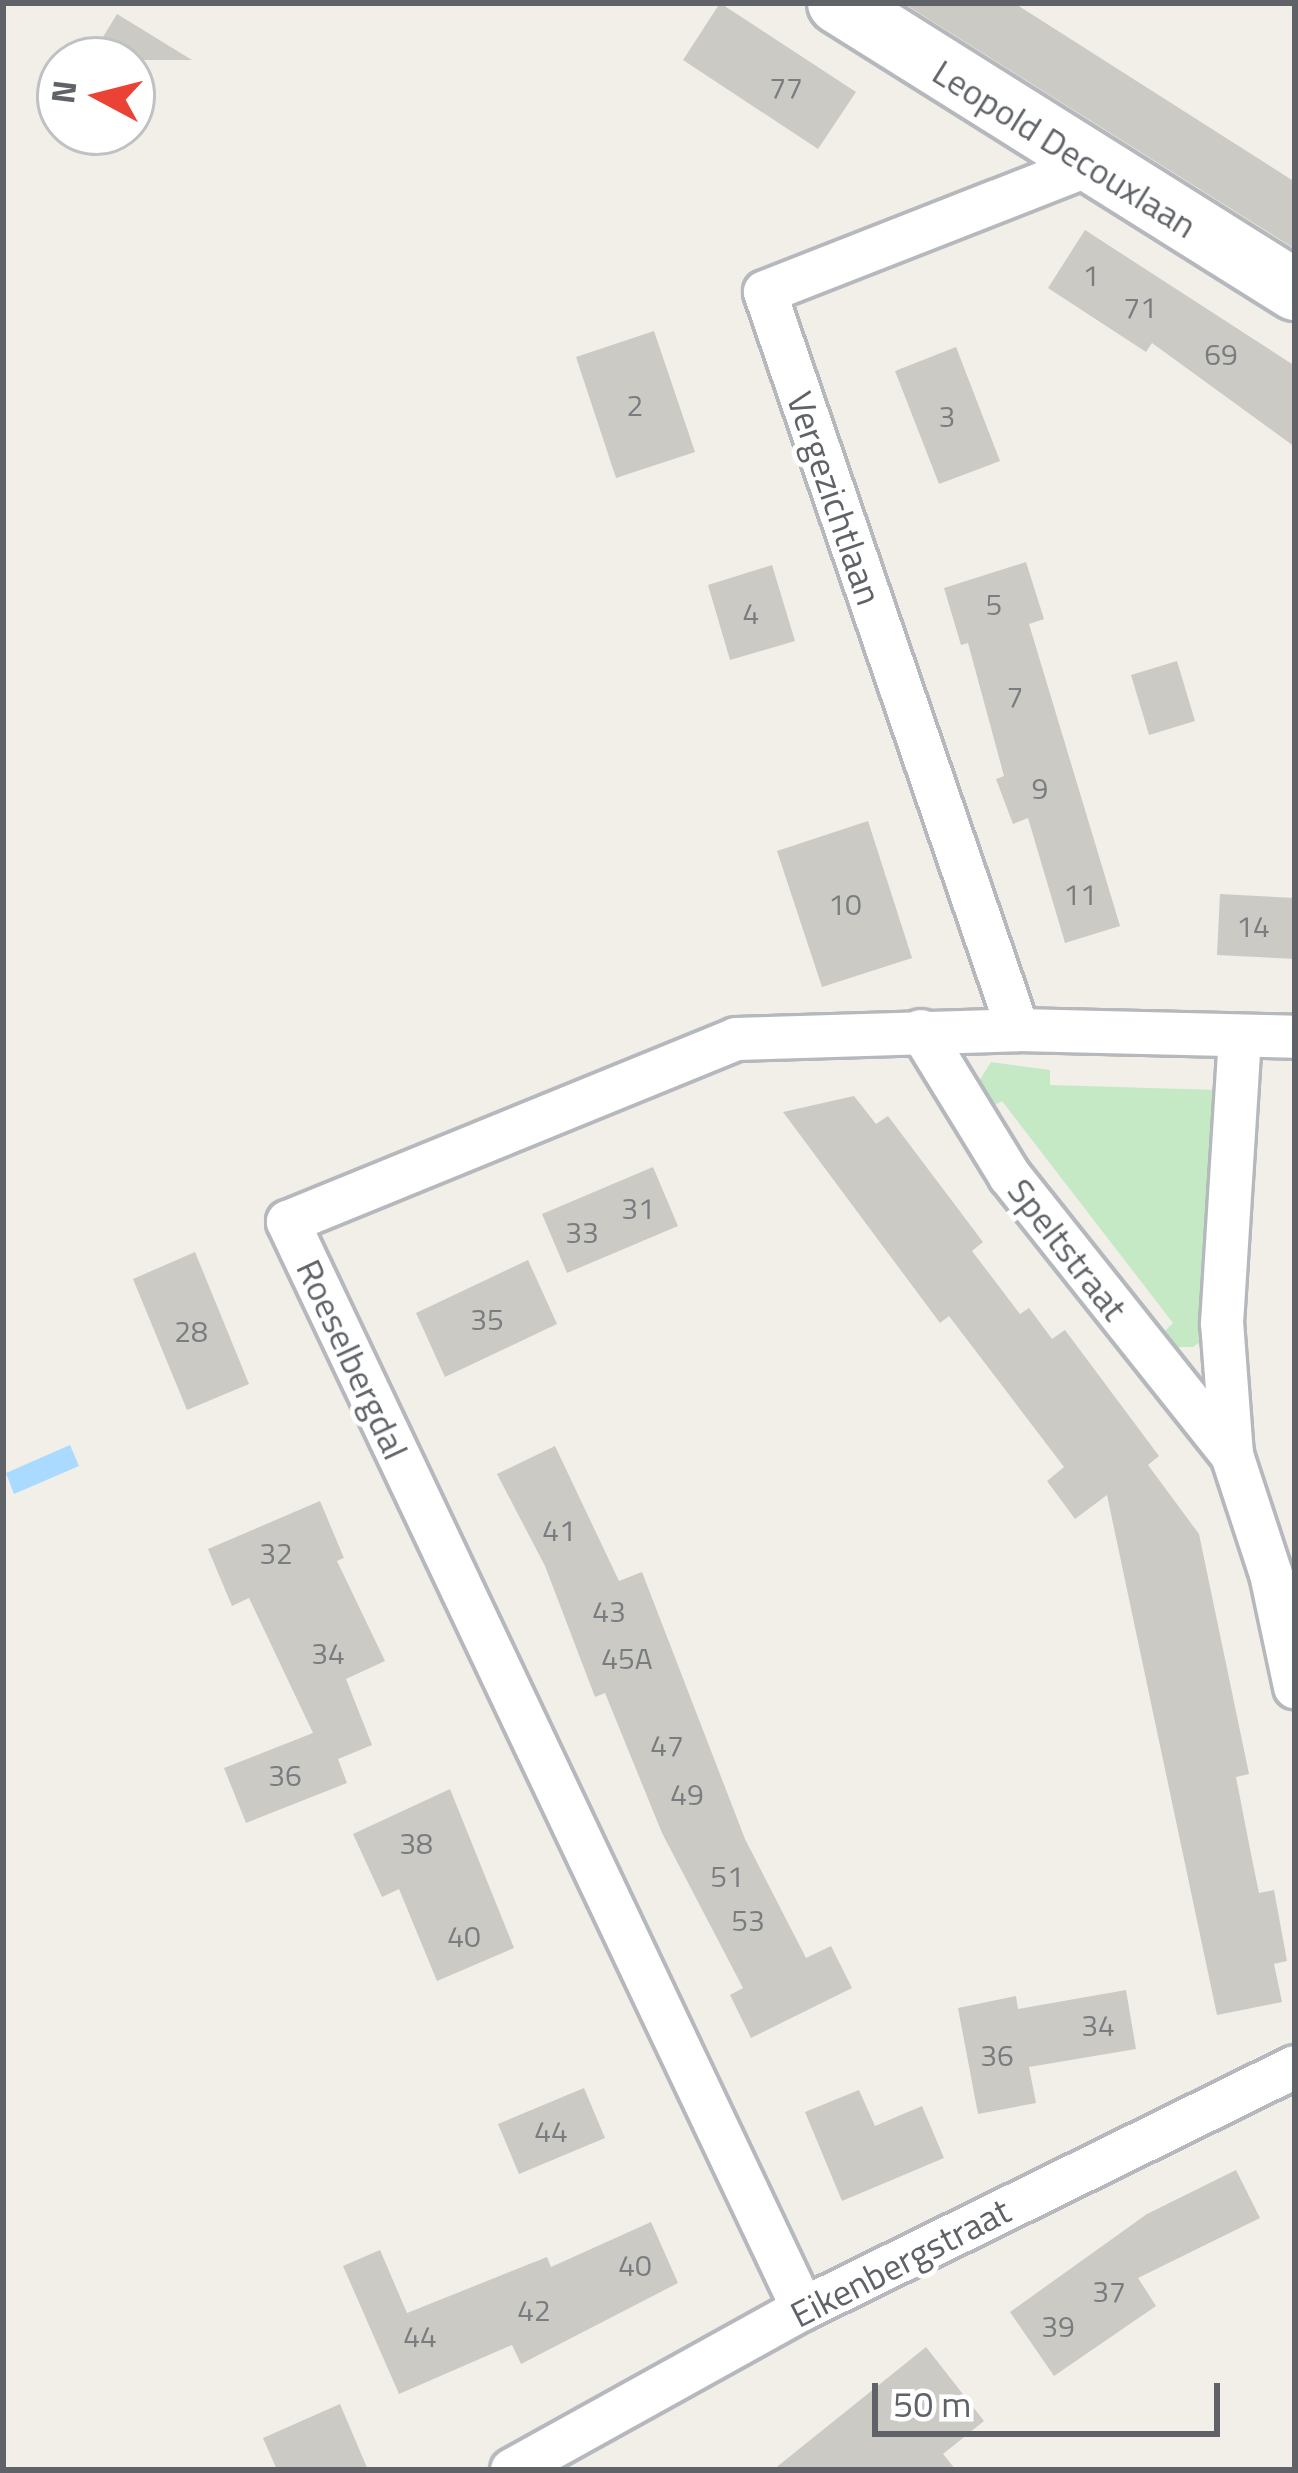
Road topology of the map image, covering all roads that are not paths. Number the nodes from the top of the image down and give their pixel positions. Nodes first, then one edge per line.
1 (838, 3) edge
2 (1087, 166) junction
3 (1295, 290) edge
4 (1018, 1030) junction
5 (921, 1031) junction
6 (1295, 1036) edge
7 (1240, 1037) junction
8 (1232, 1456) junction
9 (1295, 1688) edge
10 (1295, 2067) edge
11 (803, 2309) junction
12 (512, 2470) edge

1 - 2 street, Leopold Decouxlaan
2 - 3 street, Leopold Decouxlaan
2 - 4 street, Vergezichtlaan
4 - 5 street, Roeselbergdal
4 - 7 street, Roeselbergdal
5 - 8 street, Speltstraat
5 - 11 street, Roeselbergdal
6 - 7 street, Roeselbergdal
7 - 8 street, Speltstraat
8 - 9 street, Speltstraat
10 - 11 street, Eikenbergstraat
11 - 12 street, Eikenbergstraat

